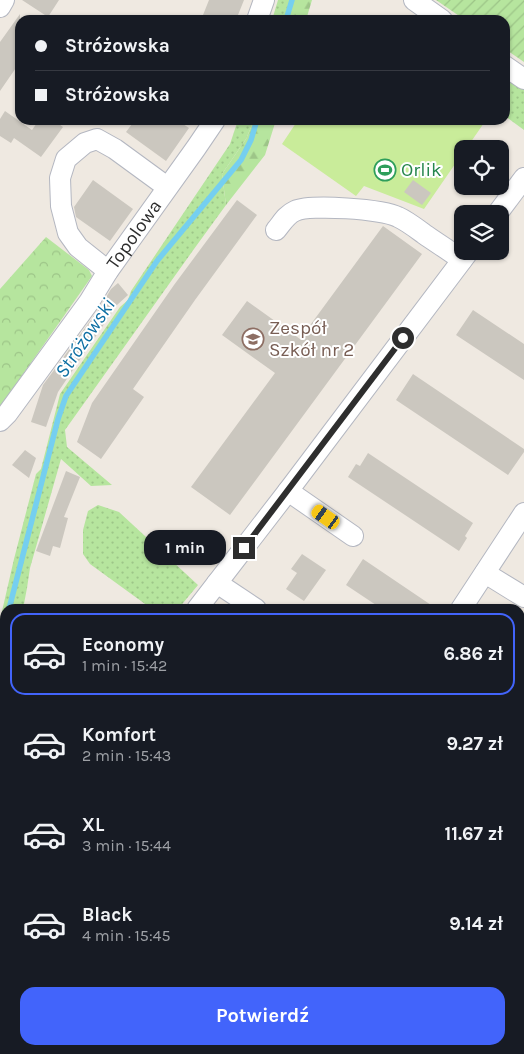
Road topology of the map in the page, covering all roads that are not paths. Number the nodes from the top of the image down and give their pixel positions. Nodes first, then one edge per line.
1 (4, 0) edge
2 (264, 0) edge
3 (414, 0) edge
4 (0, 7) edge
5 (258, 15) edge
6 (435, 15) edge
7 (510, 69) edge
8 (524, 79) edge
9 (211, 125) edge
10 (524, 178) edge
11 (167, 187) junction
12 (504, 205) edge
13 (276, 230) dead end
14 (454, 249) edge
15 (463, 260) edge
16 (108, 271) junction
17 (0, 422) edge
18 (288, 492) junction
19 (524, 513) edge
20 (353, 536) dead end
21 (485, 573) junction
22 (217, 583) junction
23 (524, 597) edge
24 (201, 604) edge
25 (248, 604) edge
26 (464, 604) edge

1 - 4 street
2 - 5 street
3 - 6 street
7 - 8 street
9 - 11 street, Topolowa
10 - 12 street
11 - 16 street, Topolowa
11 - 16 street
13 - 14 street
15 - 18 street
16 - 17 street, Topolowa
18 - 20 street
18 - 22 street
19 - 21 street
21 - 23 street
21 - 26 street
22 - 24 street
22 - 25 street

